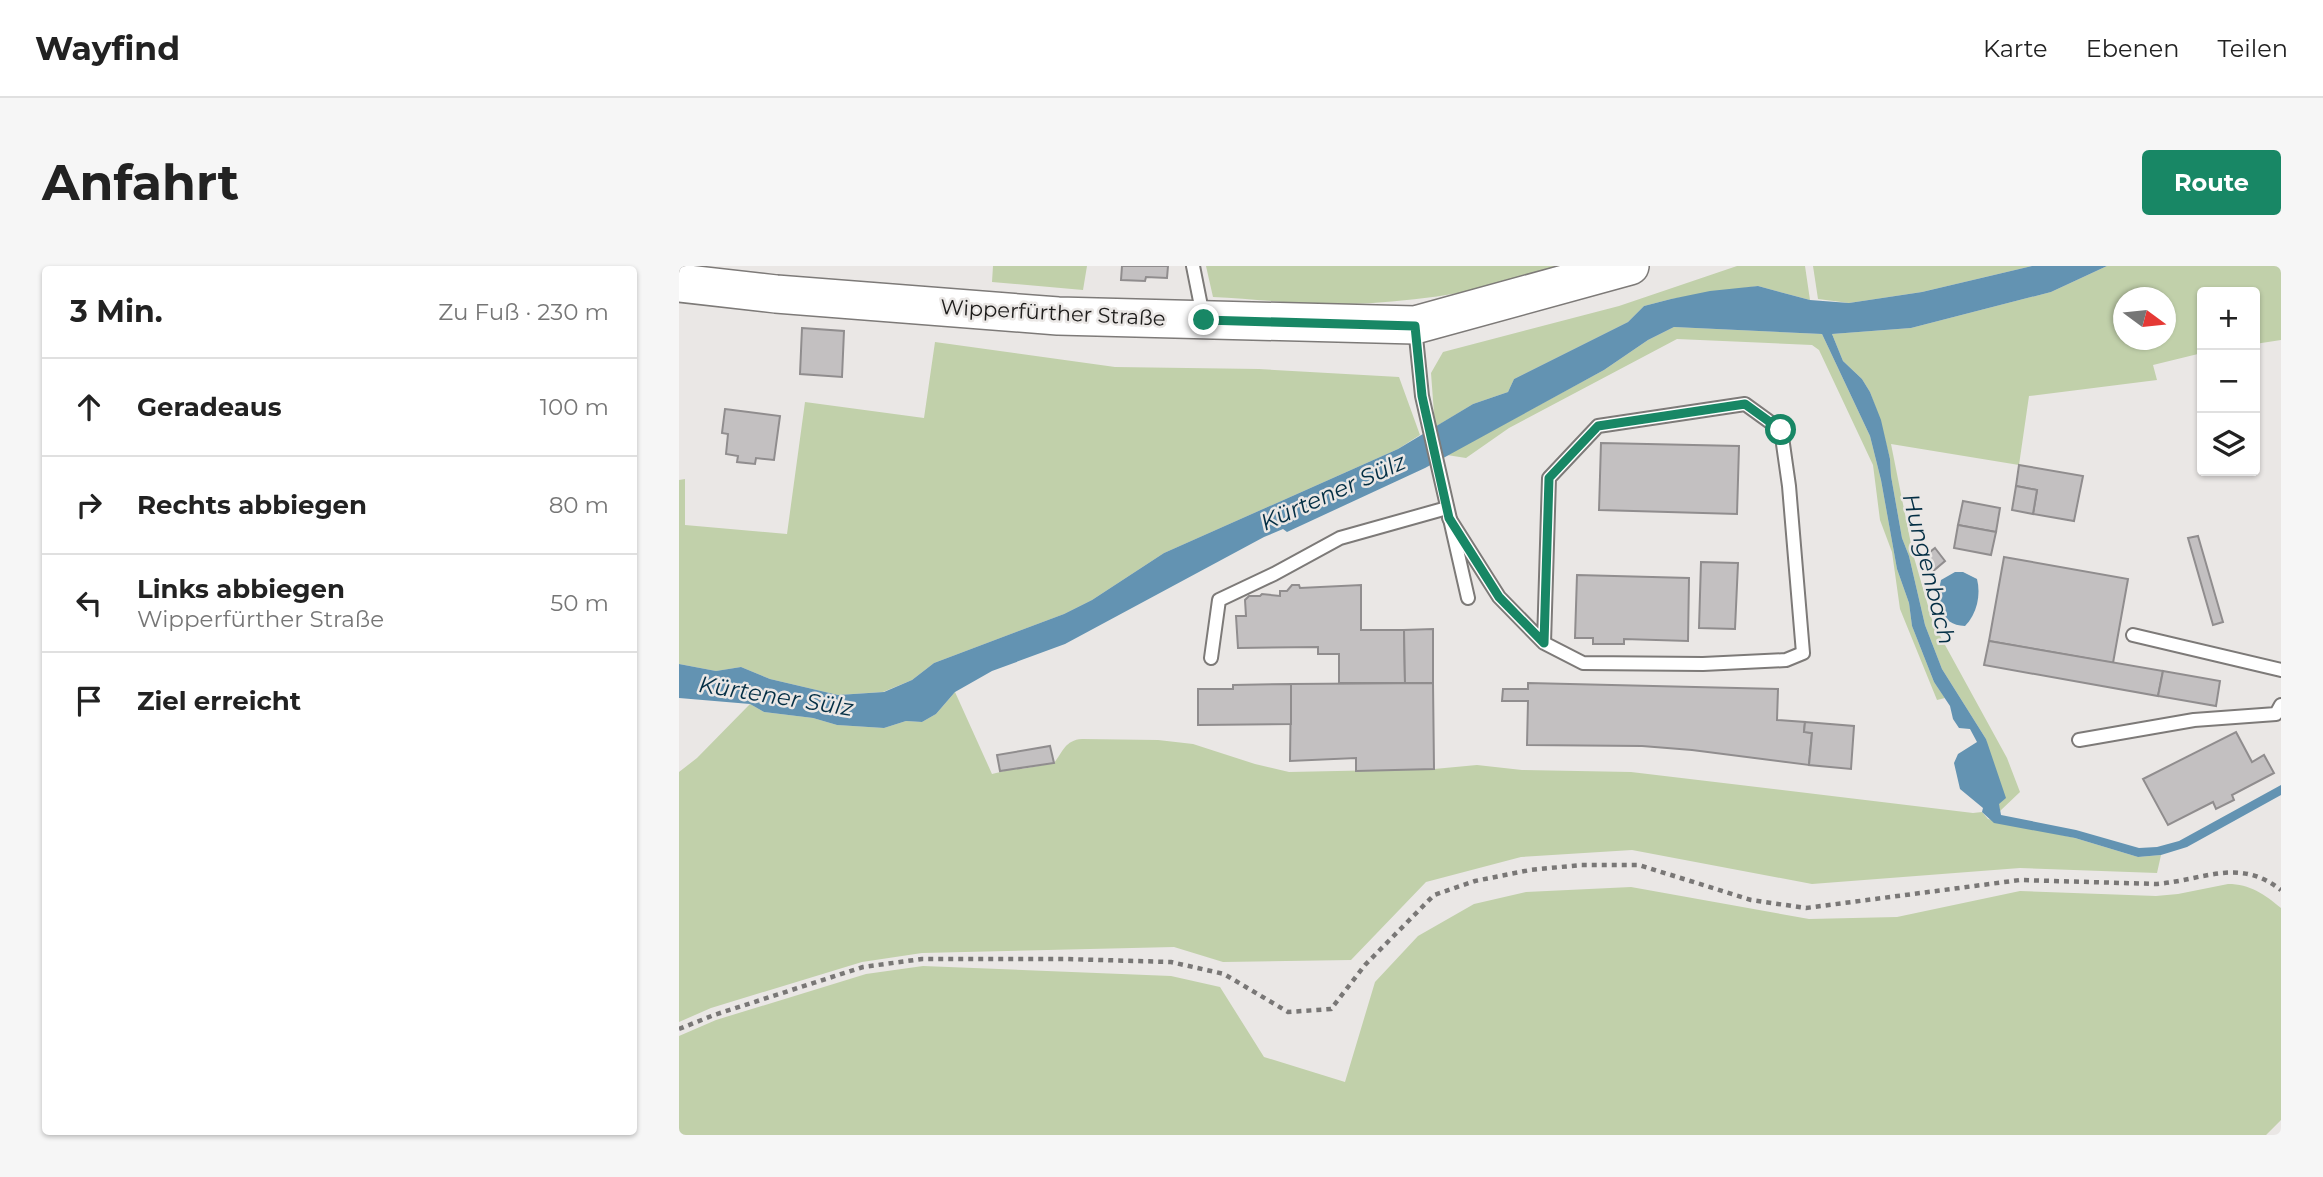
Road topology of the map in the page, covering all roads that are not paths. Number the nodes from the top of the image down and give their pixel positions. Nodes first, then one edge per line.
1 (1193, 266) edge
2 (1630, 266) edge
3 (679, 283) edge
4 (1204, 320) junction
5 (1415, 326) junction
6 (1448, 513) junction
7 (1468, 598) dead end
8 (2133, 635) dead end
9 (1544, 643) junction
10 (1211, 658) dead end
11 (2281, 670) edge
12 (2281, 705) edge
13 (2079, 740) dead end

1 - 4 lane
2 - 5 main road, Wipperfürther Straße
3 - 4 main road, Wipperfürther Straße
4 - 5 main road, Wipperfürther Straße
5 - 6 lane
6 - 7 lane
6 - 9 lane
6 - 10 lane
8 - 11 lane
9 - 9 lane
12 - 13 lane

